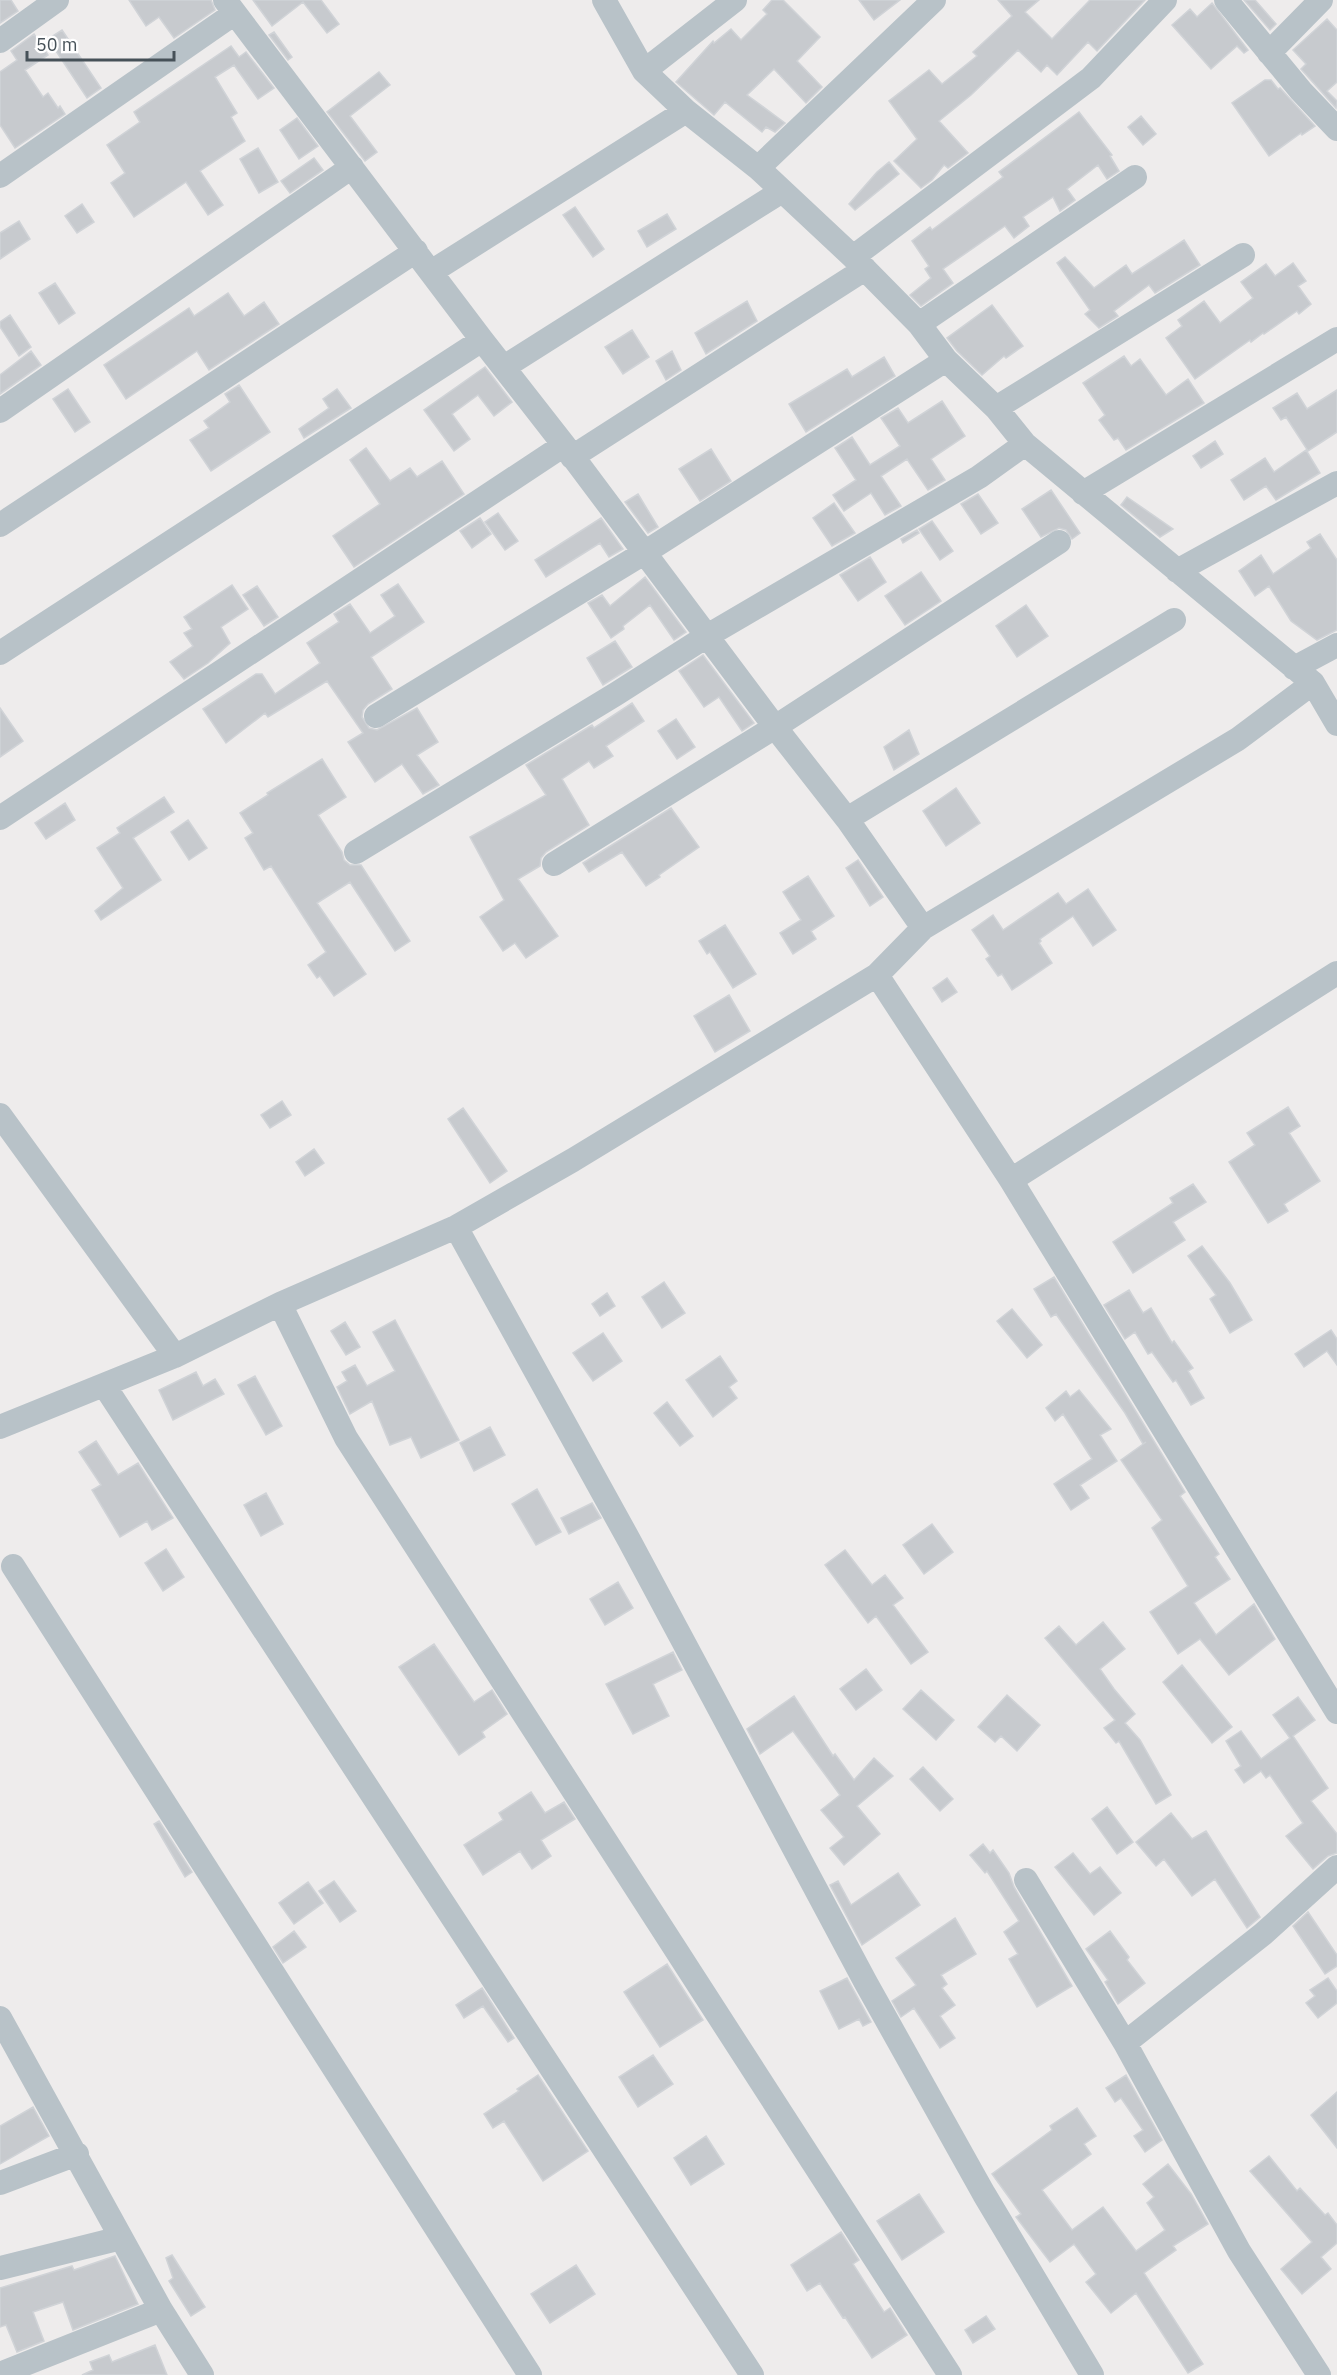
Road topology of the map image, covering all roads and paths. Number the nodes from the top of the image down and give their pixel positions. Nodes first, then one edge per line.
1 (57, 0) edge
2 (604, 0) edge
3 (735, 0) edge
4 (934, 0) edge
5 (1165, 0) edge
6 (1226, 0) edge
7 (1321, 0) edge
8 (230, 6) edge
9 (0, 41) edge
10 (1269, 53) junction
11 (644, 71) junction
12 (686, 111) junction
13 (1337, 129) edge
14 (352, 167) junction
15 (758, 168) junction
16 (0, 177) edge
17 (1135, 177) dead end
18 (782, 191) junction
19 (416, 251) junction
20 (1243, 255) dead end
21 (859, 263) junction
22 (431, 272) junction
23 (919, 324) junction
24 (1337, 339) edge
25 (482, 340) junction
26 (946, 360) junction
27 (504, 367) junction
28 (996, 408) junction
29 (0, 411) edge
30 (1025, 444) junction
31 (568, 451) junction
32 (1337, 483) edge
33 (1083, 493) junction
34 (0, 525) edge
35 (1059, 542) dead end
36 (644, 554) junction
37 (1177, 571) junction
38 (1174, 620) dead end
39 (707, 636) junction
40 (1337, 645) edge
41 (0, 653) edge
42 (1294, 668) junction
43 (1313, 683) junction
44 (376, 716) dead end
45 (1337, 724) edge
46 (775, 727) junction
47 (0, 818) edge
48 (847, 819) junction
49 (356, 852) dead end
50 (554, 864) dead end
51 (923, 928) junction
52 (1337, 973) edge
53 (877, 975) junction
54 (0, 1115) edge
55 (1011, 1180) junction
56 (456, 1227) junction
57 (280, 1304) junction
58 (175, 1356) junction
59 (104, 1385) junction
60 (0, 1426) edge
61 (13, 1566) dead end
62 (1337, 1712) edge
63 (1337, 1867) edge
64 (1026, 1880) dead end
65 (3, 2029) edge
66 (1125, 2043) junction
67 (77, 2154) junction
68 (0, 2183) edge
69 (122, 2238) junction
70 (0, 2268) edge
71 (161, 2310) junction
72 (0, 2374) edge
73 (202, 2375) edge
74 (530, 2375) edge
75 (752, 2375) edge
76 (950, 2375) edge
77 (1092, 2375) edge
78 (1319, 2375) edge

1 - 9 street
2 - 11 street
3 - 11 street
4 - 15 street
5 - 21 street
6 - 10 street
7 - 10 street
8 - 14 street
8 - 16 street
10 - 13 street
11 - 12 street
12 - 15 street
12 - 22 street
14 - 19 street
14 - 29 street
15 - 18 street
17 - 23 street
18 - 21 street
18 - 27 street
19 - 22 street
19 - 34 street
20 - 28 street
21 - 23 street
21 - 31 street
22 - 25 street
23 - 26 street
24 - 33 street
25 - 27 street
25 - 41 street
26 - 28 street
26 - 36 street
27 - 31 street
28 - 30 street
30 - 33 street
30 - 39 street
31 - 36 street
31 - 47 street
32 - 37 street
33 - 37 street
35 - 46 street
36 - 39 street
36 - 44 street
37 - 42 street
38 - 48 street
39 - 46 street
39 - 49 street
40 - 42 street
42 - 43 street
43 - 45 street
43 - 51 street
46 - 48 street
46 - 50 street
48 - 51 street
51 - 53 street
52 - 55 street
53 - 55 street
53 - 56 street
54 - 58 street
55 - 62 street
56 - 57 street
56 - 77 street
57 - 58 street
57 - 76 street
58 - 59 street
59 - 60 street
59 - 75 street
61 - 74 street
63 - 66 street
64 - 66 street
65 - 67 street
66 - 78 street
67 - 68 street
67 - 69 street
69 - 70 street
69 - 71 street
71 - 72 street
71 - 73 street

